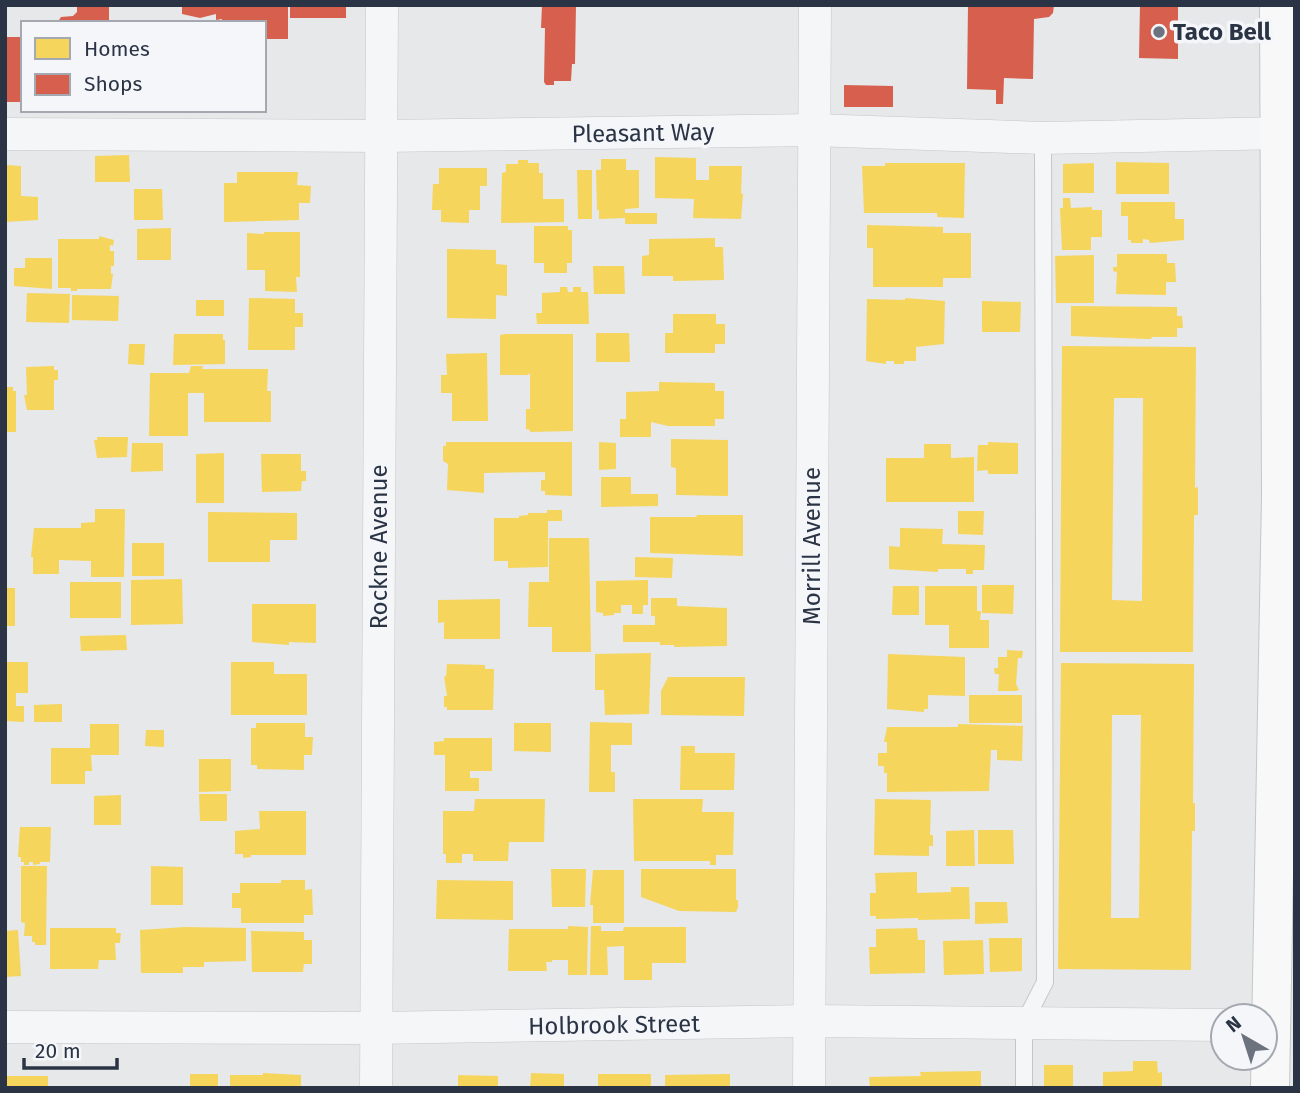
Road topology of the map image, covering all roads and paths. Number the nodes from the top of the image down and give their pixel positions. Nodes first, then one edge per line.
1 (382, 5) edge
2 (815, 5) edge
3 (1279, 5) edge
4 (813, 131) junction
5 (1281, 133) junction
6 (5, 134) edge
7 (382, 136) junction
8 (1043, 138) junction
9 (1288, 209) edge
10 (1288, 285) edge
11 (1288, 496) edge
12 (1284, 905) edge
13 (1271, 1002) edge
14 (810, 1021) junction
15 (1024, 1023) junction
16 (1209, 1025) edge
17 (5, 1027) edge
18 (376, 1028) junction
19 (376, 1088) edge
20 (809, 1088) edge
21 (1024, 1088) edge

1 - 7 street, Rockne Avenue
2 - 4 street, Morrill Avenue
3 - 5 main road
4 - 7 street, Pleasant Way
4 - 8 street, Pleasant Way
4 - 14 street, Morrill Avenue
5 - 8 street, Pleasant Way
5 - 9 main road
6 - 7 street, Pleasant Way
7 - 18 street, Rockne Avenue
8 - 15 lane
9 - 10 main road
10 - 11 main road
11 - 12 main road
12 - 13 main road
14 - 15 street, Holbrook Street
14 - 18 street, Holbrook Street
14 - 20 street, Morrill Avenue
15 - 16 street, Holbrook Street
15 - 21 lane
17 - 18 street, Holbrook Street
18 - 19 street, Rockne Avenue

